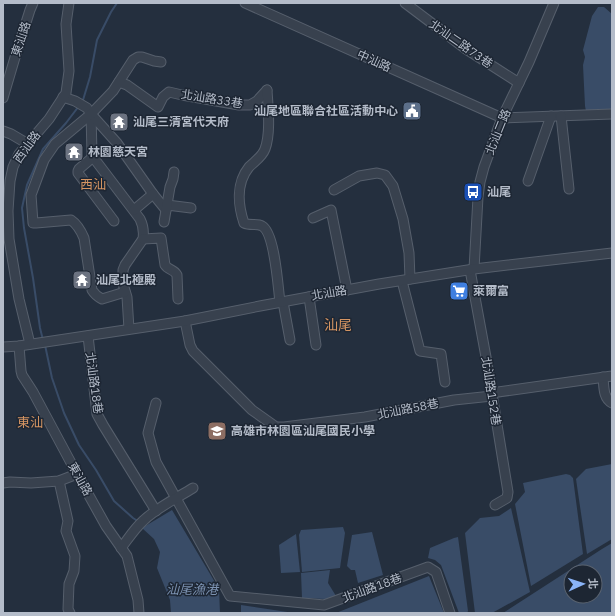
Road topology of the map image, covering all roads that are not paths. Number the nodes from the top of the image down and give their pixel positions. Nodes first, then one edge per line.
1 (33, 3) edge
2 (69, 3) edge
3 (245, 3) edge
4 (405, 3) edge
5 (554, 3) edge
6 (161, 62) dead end
7 (119, 82) junction
8 (519, 83) junction
9 (63, 97) junction
10 (3, 98) edge
11 (89, 111) junction
12 (612, 114) edge
13 (551, 116) junction
14 (562, 116) junction
15 (502, 118) junction
16 (3, 131) edge
17 (28, 144) junction
18 (93, 157) junction
19 (174, 172) dead end
20 (528, 181) dead end
21 (569, 189) dead end
22 (334, 190) dead end
23 (153, 194) junction
24 (166, 207) junction
25 (191, 208) dead end
26 (134, 210) junction
27 (313, 218) dead end
28 (114, 221) dead end
29 (164, 222) dead end
30 (143, 239) junction
31 (612, 253) edge
32 (472, 270) junction
33 (406, 280) junction
34 (347, 290) junction
35 (125, 292) junction
36 (309, 297) junction
37 (178, 299) dead end
38 (282, 302) junction
39 (185, 321) junction
40 (129, 329) junction
41 (88, 336) junction
42 (290, 340) dead end
43 (33, 344) junction
44 (316, 345) dead end
45 (19, 346) junction
46 (3, 347) edge
47 (607, 376) edge
48 (446, 382) dead end
49 (491, 394) junction
50 (156, 403) dead end
51 (612, 404) edge
52 (77, 474) junction
53 (59, 482) junction
54 (3, 484) edge
55 (193, 488) dead end
56 (176, 499) junction
57 (495, 505) dead end
58 (156, 511) junction
59 (121, 548) junction
60 (70, 613) edge
61 (139, 613) edge
62 (450, 613) edge

1 - 10 street, 東汕路
2 - 9 street, 西汕路
3 - 15 street, 中汕路
4 - 8 street, 北汕二路73巷
5 - 8 street, 北汕二路
6 - 7 street
7 - 11 street
7 - 38 street, 北汕路33巷
8 - 15 street, 北汕二路
9 - 11 street
9 - 17 street, 西汕路
11 - 18 street
11 - 23 street
11 - 35 street
12 - 14 street
13 - 14 street
13 - 15 street
13 - 20 street
14 - 21 street
15 - 32 street, 北汕二路
16 - 17 street
17 - 43 street, 西汕路
18 - 26 street
18 - 28 street
19 - 24 street
22 - 33 street
23 - 24 street
23 - 26 street
24 - 25 street
24 - 29 street
26 - 30 street
27 - 34 street
30 - 35 street
30 - 37 street
31 - 32 street, 北汕路
32 - 33 street, 北汕路
32 - 49 street, 北汕路152巷
33 - 34 street, 北汕路
33 - 48 street
34 - 36 street, 北汕路
35 - 40 street
36 - 38 street, 北汕路
36 - 44 street
38 - 39 street, 北汕路
38 - 42 street
39 - 40 street, 北汕路
39 - 49 street, 北汕路58巷
40 - 41 street, 北汕路
41 - 43 street, 北汕路
41 - 58 street, 北汕路18巷
43 - 45 street, 北汕路
45 - 46 street, 北汕路
45 - 52 street, 東汕路
47 - 49 street, 北汕路58巷
47 - 51 street
49 - 57 street, 北汕路152巷
50 - 56 street, 北汕路18巷
52 - 53 street
52 - 59 street, 東汕路
53 - 54 street
53 - 60 street
55 - 56 street
56 - 58 street
56 - 62 street, 北汕路18巷
58 - 59 street
59 - 61 street, 東汕路

